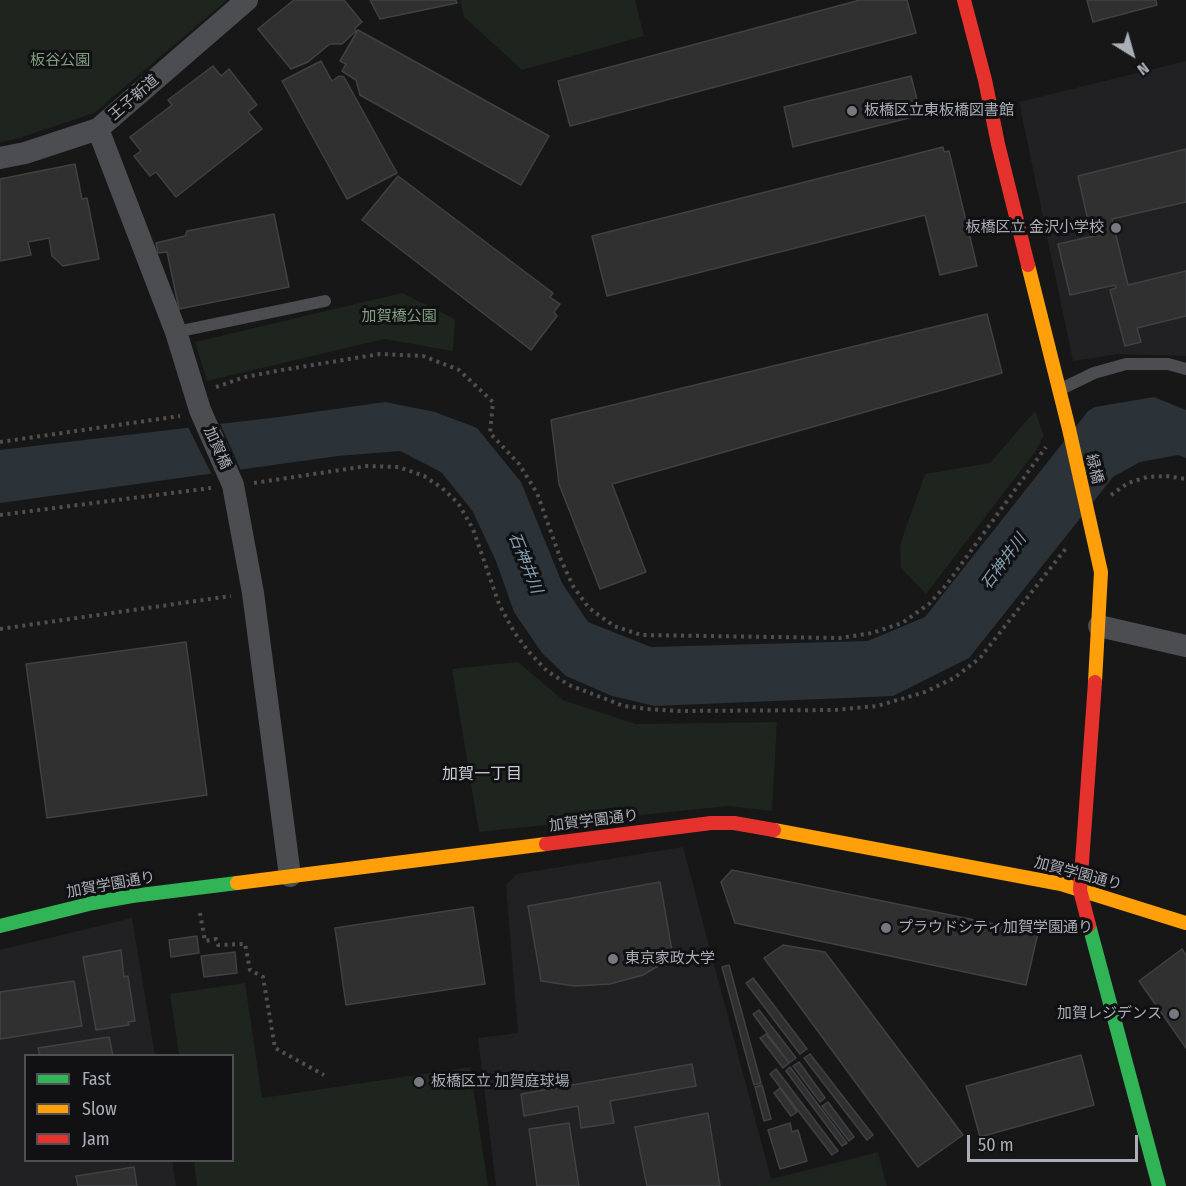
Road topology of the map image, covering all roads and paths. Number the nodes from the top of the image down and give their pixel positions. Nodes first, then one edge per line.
1 (247, 0) edge
2 (964, 0) edge
3 (98, 129) junction
4 (0, 158) edge
5 (325, 301) dead end
6 (176, 332) junction
7 (1186, 369) edge
8 (1059, 390) junction
9 (198, 402) junction
10 (1052, 440) dead end
11 (0, 442) edge
12 (1186, 479) edge
13 (233, 485) junction
14 (0, 515) edge
15 (1089, 518) junction
16 (253, 593) junction
17 (1099, 626) junction
18 (0, 629) edge
19 (1186, 646) edge
20 (290, 876) junction
21 (1080, 890) junction
22 (199, 906) dead end
23 (1186, 923) edge
24 (0, 926) edge
25 (324, 1075) dead end
26 (1159, 1186) edge

1 - 3 street, 王子新道
2 - 8 street, 緑橋
3 - 4 street, 王子新道
3 - 6 street, 加賀橋
5 - 6 lane
6 - 9 street, 加賀橋
7 - 8 lane
8 - 15 street, 緑橋
9 - 10 path
9 - 11 path
9 - 13 street, 加賀橋
12 - 15 path
13 - 14 path
13 - 15 path
13 - 16 street, 加賀橋
15 - 17 street, 緑橋
16 - 18 path
16 - 20 street, 加賀橋
17 - 19 street
17 - 21 street, 緑橋
20 - 21 street, 加賀学園通り
20 - 24 street, 加賀学園通り
21 - 23 street, 加賀学園通り
21 - 26 street, 緑橋
22 - 25 path

